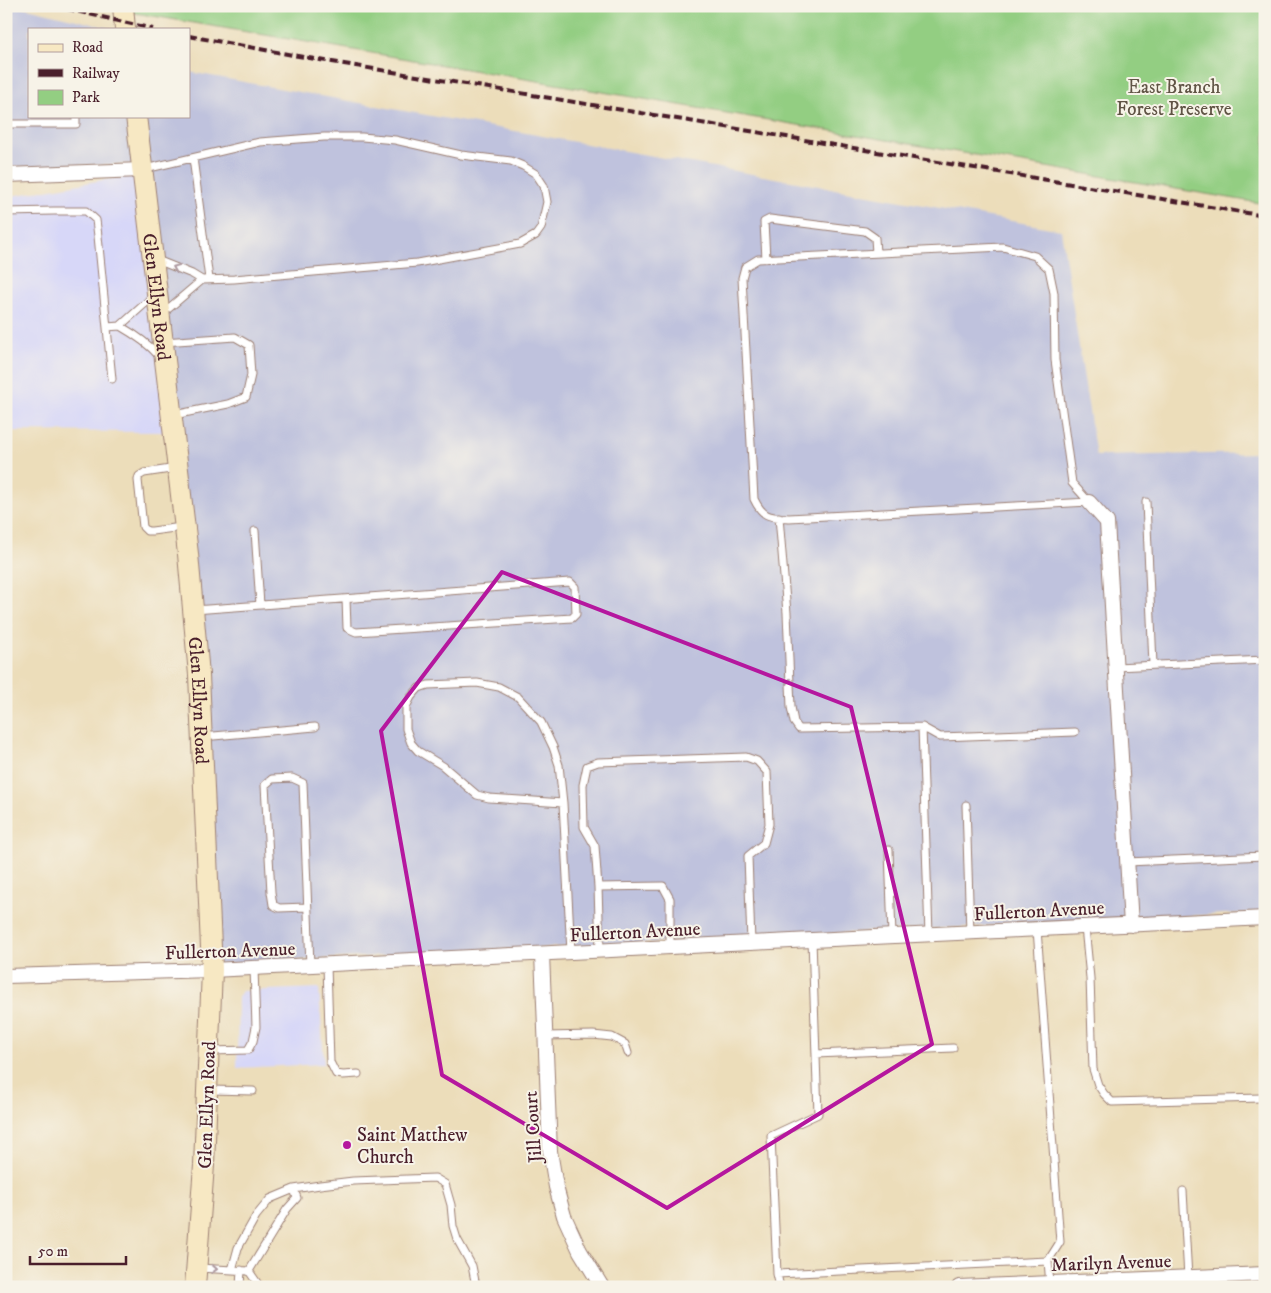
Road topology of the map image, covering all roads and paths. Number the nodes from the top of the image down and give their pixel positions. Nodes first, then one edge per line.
1 (123, 6) edge
2 (125, 28) edge
3 (76, 118) edge
4 (136, 118) edge
5 (6, 124) edge
6 (193, 158) junction
7 (142, 170) junction
8 (6, 175) edge
9 (6, 212) edge
10 (876, 253) junction
11 (153, 258) junction
12 (766, 259) junction
13 (205, 280) junction
14 (156, 288) junction
15 (159, 315) junction
16 (120, 326) junction
17 (107, 327) junction
18 (163, 342) junction
19 (165, 364) junction
20 (112, 379) dead end
21 (171, 415) junction
22 (178, 468) junction
23 (1089, 502) junction
24 (1146, 502) dead end
25 (779, 517) junction
26 (185, 527) junction
27 (255, 530) dead end
28 (346, 599) junction
29 (260, 605) junction
30 (193, 610) junction
31 (1265, 660) edge
32 (1153, 665) junction
33 (1116, 667) junction
34 (315, 727) dead end
35 (922, 728) junction
36 (1076, 732) dead end
37 (202, 737) junction
38 (563, 803) junction
39 (966, 805) dead end
40 (889, 850) dead end
41 (1265, 856) edge
42 (1127, 862) junction
43 (598, 887) junction
44 (308, 907) junction
45 (1265, 918) edge
46 (1131, 925) junction
47 (1085, 927) junction
48 (1037, 929) junction
49 (970, 932) junction
50 (929, 935) junction
51 (892, 936) junction
52 (812, 940) junction
53 (751, 943) junction
54 (670, 948) junction
55 (600, 951) junction
56 (571, 952) junction
57 (542, 954) junction
58 (327, 965) junction
59 (310, 966) junction
60 (254, 968) junction
61 (212, 970) junction
62 (6, 976) edge
63 (546, 1036) junction
64 (954, 1048) dead end
65 (208, 1051) junction
66 (628, 1053) dead end
67 (816, 1054) junction
68 (358, 1074) dead end
69 (207, 1090) junction
70 (252, 1091) dead end
71 (1261, 1098) dead end
72 (294, 1189) junction
73 (1183, 1191) dead end
74 (1048, 1262) junction
75 (232, 1270) junction
76 (245, 1271) junction
77 (777, 1274) junction
78 (1265, 1274) edge
79 (195, 1277) edge
80 (1188, 1277) junction
81 (475, 1281) dead end
82 (1171, 1282) edge
83 (1050, 1285) edge
84 (240, 1287) edge
85 (260, 1287) edge
86 (602, 1287) edge
87 (780, 1287) edge
88 (960, 1287) edge

1 - 2 street
3 - 5 lane
4 - 7 street, Glen Ellyn Road
6 - 7 lane
6 - 13 lane
6 - 13 lane
7 - 8 street
7 - 11 street, Glen Ellyn Road
9 - 17 lane
10 - 12 lane
10 - 12 lane
10 - 23 lane
13 -> 11 lane
11 - 14 street, Glen Ellyn Road
12 - 25 lane
13 - 15 lane
14 - 15 street, Glen Ellyn Road
14 - 16 lane
15 - 18 street, Glen Ellyn Road
16 - 17 lane
16 - 19 lane
17 - 20 lane
18 - 19 street, Glen Ellyn Road
18 - 21 lane
19 - 21 street, Glen Ellyn Road
21 - 22 street, Glen Ellyn Road
22 - 26 street, Glen Ellyn Road
22 - 26 lane
23 - 25 lane
23 - 33 street
24 - 32 lane
35 -> 25 lane
26 - 30 street, Glen Ellyn Road
27 - 29 lane
28 - 28 lane
28 - 29 lane
29 - 30 lane
30 - 37 street, Glen Ellyn Road
31 - 32 lane
32 - 33 lane
33 - 42 street
34 - 37 lane
35 - 36 lane
35 - 50 lane
37 - 61 street, Glen Ellyn Road
38 - 38 lane
38 - 56 lane
39 - 49 lane
40 - 51 lane
41 - 42 lane
42 - 46 street
43 - 53 lane
43 - 54 lane
43 - 55 lane
44 - 44 lane
44 - 59 lane
45 - 46 street, Fullerton Avenue
46 - 47 street, Fullerton Avenue
47 - 48 street, Fullerton Avenue
47 - 71 lane
48 - 49 street, Fullerton Avenue
48 - 74 lane
49 - 50 street, Fullerton Avenue
50 - 51 street, Fullerton Avenue
51 - 52 street, Fullerton Avenue
52 - 53 street, Fullerton Avenue
52 - 67 lane
53 - 54 street, Fullerton Avenue
54 - 55 street, Fullerton Avenue
55 - 56 street, Fullerton Avenue
56 - 57 street, Fullerton Avenue
57 - 58 street, Fullerton Avenue
57 - 63 street, Jill Court
58 - 59 street, Fullerton Avenue
58 - 68 lane
59 - 60 street, Fullerton Avenue
60 - 61 street, Fullerton Avenue
60 - 65 lane
61 - 62 street, Fullerton Avenue
61 - 65 street, Glen Ellyn Road
63 - 66 lane
63 - 86 street, Jill Court
64 - 67 lane
65 - 69 street, Glen Ellyn Road
67 - 77 lane
69 - 70 lane
69 - 79 street, Glen Ellyn Road
72 - 75 lane
72 - 76 lane
72 - 81 lane
73 - 80 lane
74 - 77 lane
74 - 83 lane
75 - 76 lane
79 -> 75 lane
76 - 84 lane
76 - 85 lane
77 - 87 lane
78 - 80 street, Marilyn Avenue
80 - 82 street, Marilyn Avenue
82 - 83 street, Marilyn Avenue
83 - 88 street, Marilyn Avenue

